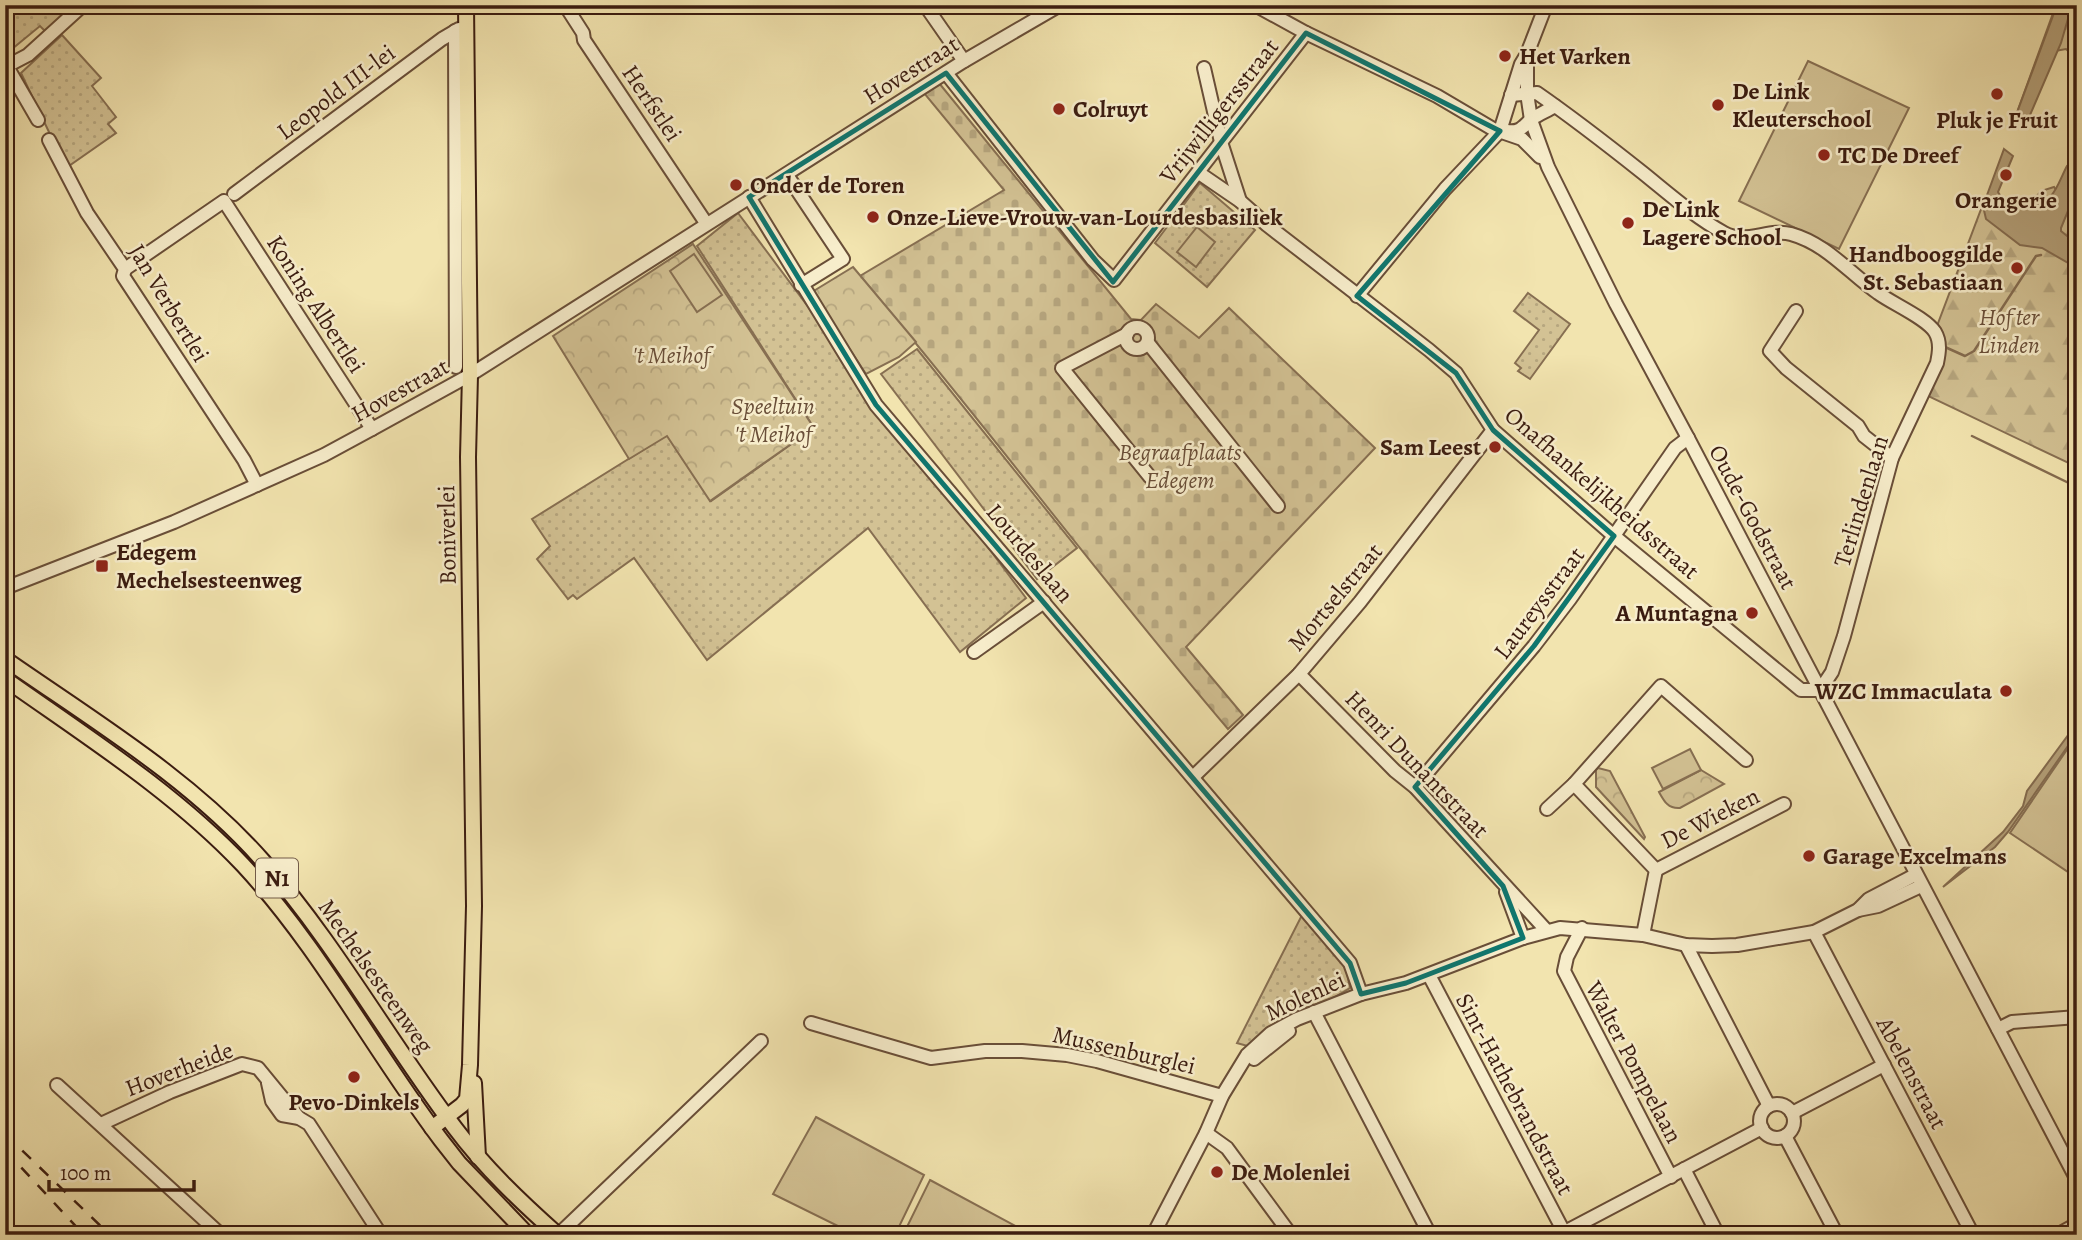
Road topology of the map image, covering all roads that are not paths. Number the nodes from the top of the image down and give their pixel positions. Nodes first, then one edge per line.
1 (83, 5) edge
2 (466, 5) edge
3 (565, 5) edge
4 (925, 5) edge
5 (1060, 5) edge
6 (1255, 5) edge
7 (1546, 5) edge
8 (1278, 11) edge
9 (461, 29) junction
10 (1306, 33) junction
11 (1527, 54) junction
12 (964, 61) junction
13 (6, 64) edge
14 (1204, 68) dead end
15 (946, 73) junction
16 (1527, 93) junction
17 (1511, 95) junction
18 (1555, 106) junction
19 (37, 120) dead end
20 (1531, 120) junction
21 (1500, 131) junction
22 (49, 140) dead end
23 (1221, 142) junction
24 (1548, 167) junction
25 (1199, 173) junction
26 (786, 175) junction
27 (749, 197) junction
28 (229, 198) junction
29 (1240, 201) junction
30 (706, 223) junction
31 (125, 269) junction
32 (801, 285) junction
33 (1357, 296) junction
34 (1796, 312) dead end
35 (456, 367) dead end
36 (470, 375) junction
37 (372, 429) junction
38 (1493, 430) junction
39 (1688, 438) junction
40 (1892, 458) junction
41 (1150, 477) dead end
42 (257, 485) junction
43 (1278, 506) dead end
44 (1614, 537) junction
45 (5, 588) edge
46 (1044, 602) junction
47 (974, 652) dead end
48 (5, 659) edge
49 (1299, 674) junction
50 (5, 680) edge
51 (1820, 690) junction
52 (1746, 760) dead end
53 (1193, 777) junction
54 (1574, 784) junction
55 (1415, 787) junction
56 (1784, 804) dead end
57 (1547, 809) dead end
58 (1656, 870) junction
59 (1918, 880) junction
60 (1503, 886) junction
61 (1582, 928) junction
62 (1546, 930) junction
63 (1814, 932) junction
64 (1643, 935) junction
65 (1523, 938) junction
66 (1686, 945) junction
67 (1429, 975) junction
68 (1406, 983) junction
69 (1361, 993) junction
70 (1316, 1016) junction
71 (2077, 1017) edge
72 (810, 1023) dead end
73 (1998, 1030) junction
74 (761, 1041) dead end
75 (470, 1065) junction
76 (1884, 1065) junction
77 (57, 1085) dead end
78 (1222, 1096) junction
79 (1769, 1106) junction
80 (477, 1108) junction
81 (1792, 1113) junction
82 (447, 1118) junction
83 (101, 1124) junction
84 (1762, 1128) junction
85 (456, 1130) junction
86 (1206, 1133) junction
87 (437, 1134) junction
88 (1785, 1136) junction
89 (478, 1157) junction
90 (1684, 1169) junction
91 (1671, 1177) junction
92 (2077, 1180) edge
93 (2077, 1224) edge
94 (1570, 1232) edge
95 (221, 1235) edge
96 (381, 1235) edge
97 (528, 1235) edge
98 (558, 1235) edge
99 (1153, 1235) edge
100 (1291, 1235) edge
101 (1430, 1235) edge
102 (1718, 1235) edge
103 (1837, 1235) edge
104 (1973, 1235) edge
105 (2057, 1235) edge

1 - 13 street
2 - 9 main road, Boniverlei
3 - 30 street, Herfstlei
4 - 12 street
5 - 12 street, Hovestraat
6 - 8 street, Oude-Godstraat
7 - 11 street
8 - 10 street, Oude-Godstraat
9 - 28 street, Leopold III-lei
9 - 35 street, Boniverlei
9 - 36 main road, Boniverlei
10 - 21 street, Oude-Godstraat
10 - 23 street, Vrijwilligersstraat
11 - 16 street, Oude-Godstraat
11 - 17 street
12 - 15 street, Hovestraat
13 - 19 street
14 - 23 street
15 - 25 street, Vrijwilligersstraat
15 - 26 street, Hovestraat
16 - 17 street
16 - 18 street
16 - 20 street, Oude-Godstraat
17 - 21 street
18 - 20 street
18 - 40 street, Terlindenlaan
20 - 21 street
20 - 24 street, Oude-Godstraat
21 - 24 street, Oude-Godstraat
21 - 33 street
22 - 31 street, Jan Verbertlei
23 - 25 street, Vrijwilligersstraat
23 - 29 street
24 - 39 street, Oude-Godstraat
25 - 29 street, Onafhankelijkheidsstraat
26 - 27 street, Hovestraat
26 - 32 street
27 - 30 street, Hovestraat
27 - 32 street, Lourdeslaan
28 - 31 street, Leopold III-lei
28 - 37 street, Koning Albertlei
29 - 33 street, Onafhankelijkheidsstraat
30 - 36 street, Hovestraat
31 - 42 street, Jan Verbertlei
32 - 46 street, Lourdeslaan
33 - 38 street, Onafhankelijkheidsstraat
34 - 40 street
36 - 37 street, Hovestraat
36 - 75 main road, Boniverlei
37 - 42 street, Hovestraat
38 - 44 street, Onafhankelijkheidsstraat
38 - 49 street, Mortselstraat
39 - 44 street, Laureysstraat
39 - 51 street, Oude-Godstraat
40 - 51 street, Terlindenlaan
41 - 43 street
42 - 45 street, Hovestraat
44 - 51 street, Onafhankelijkheidsstraat
44 - 55 street, Laureysstraat
46 - 47 street
46 - 53 street, Lourdeslaan
48 - 82 main road, Mechelsesteenweg / N1
49 - 53 street, Mortselstraat
49 - 55 street, Henri Dunantstraat
50 - 87 main road, Mechelsesteenweg / N1
51 - 59 street, Oude-Godstraat
52 - 54 street, De Wieken
53 - 69 street, Lourdeslaan
54 - 57 street, De Wieken
54 - 58 street, De Wieken
55 - 60 street, Henri Dunantstraat
56 - 58 street, De Wieken
58 - 64 street, De Wieken
59 - 63 street
59 - 73 street, Oude-Godstraat
60 - 62 street, Henri Dunantstraat
60 - 65 street, Henri Dunantstraat
61 - 62 street
61 - 64 street
61 - 91 street, Walter Pompelaan
62 - 65 street
63 - 66 street
63 - 76 street, Abelenstraat
64 - 66 street
65 - 67 street
66 - 79 street
67 - 68 street
67 - 94 street, Sint-Hathebrandstraat
68 - 69 street, Molenlei
68 - 70 street
69 - 70 street, Molenlei
70 - 78 street
70 - 101 street
71 - 73 street
72 - 78 street, Mussenburglei
73 - 92 street, Oude-Godstraat
74 - 98 street
75 - 80 main road, Boniverlei
75 - 82 main road, Boniverlei
76 - 81 street
76 - 104 street, Abelenstraat
77 - 83 street, Hoverheide
78 - 86 street
79 - 81 street
79 - 84 street
80 - 85 main road
80 - 89 main road, Boniverlei
81 - 88 street
82 - 85 main road, Mechelsesteenweg / N1
82 - 87 main road, Boniverlei
83 - 95 street, Hoverheide
83 - 96 street, Hoverheide
84 - 88 street
84 - 90 street
85 - 87 main road
85 - 89 main road, Mechelsesteenweg / N1
86 - 99 street
86 - 100 street
87 - 97 main road, Mechelsesteenweg / N1
88 - 103 street
89 - 98 main road, Mechelsesteenweg / N1
90 - 91 street
90 - 102 street, Walter Pompelaan
91 - 94 street
93 - 105 street

